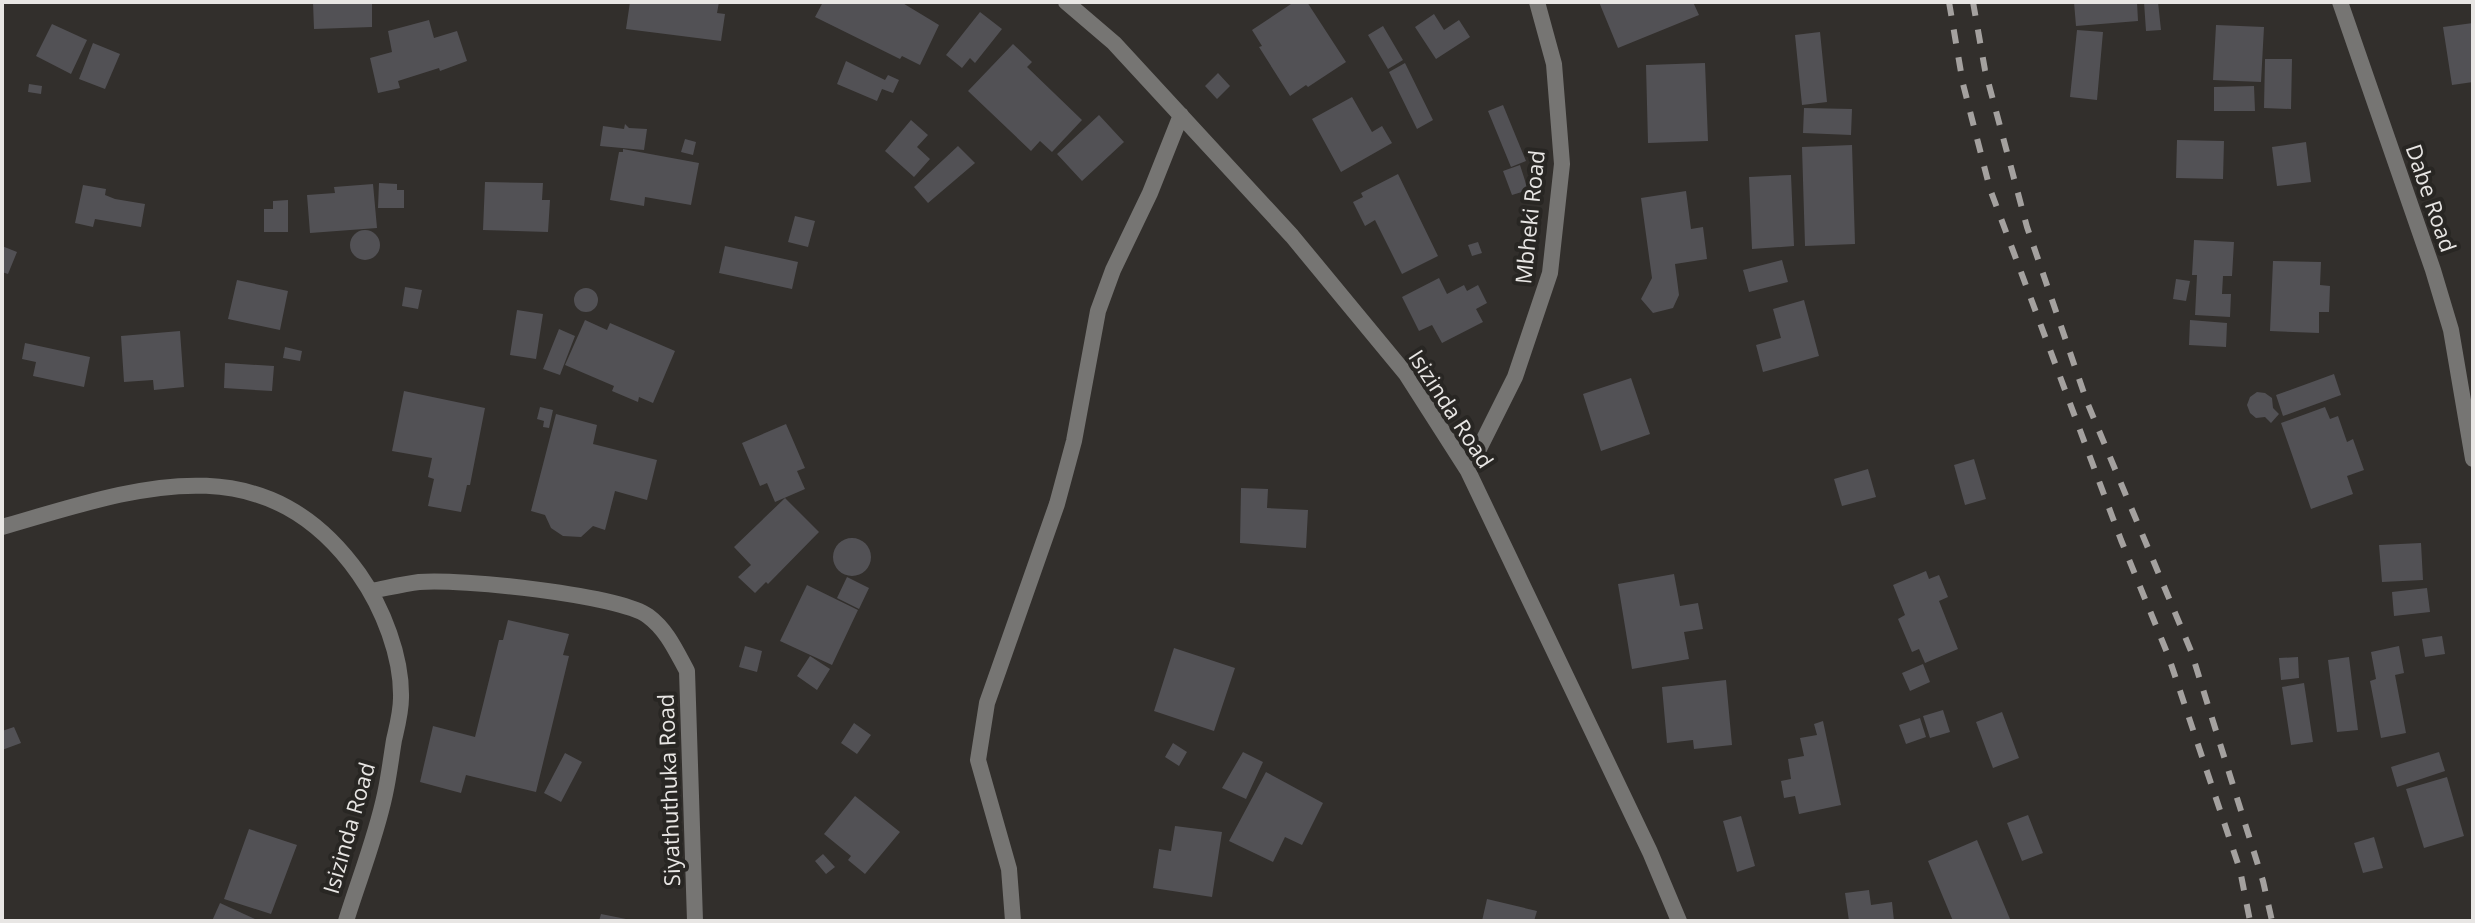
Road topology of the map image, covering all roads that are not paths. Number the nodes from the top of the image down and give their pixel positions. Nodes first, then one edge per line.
1 (1066, 2) edge
2 (1537, 2) edge
3 (2340, 2) edge
4 (1181, 115) junction
5 (2473, 459) edge
6 (1468, 471) junction
7 (2, 527) edge
8 (371, 591) junction
9 (346, 921) edge
10 (695, 921) edge
11 (1013, 921) edge
12 (1679, 921) edge

1 - 4 street, Isizinda Road
2 - 6 street, Mbheki Road
3 - 5 street, Dabe Road
4 - 6 street, Isizinda Road
4 - 11 street
6 - 12 street, Isizinda Road
7 - 8 street, Isizinda Road
8 - 9 street, Isizinda Road
8 - 10 street, Siyathuthuka Road

